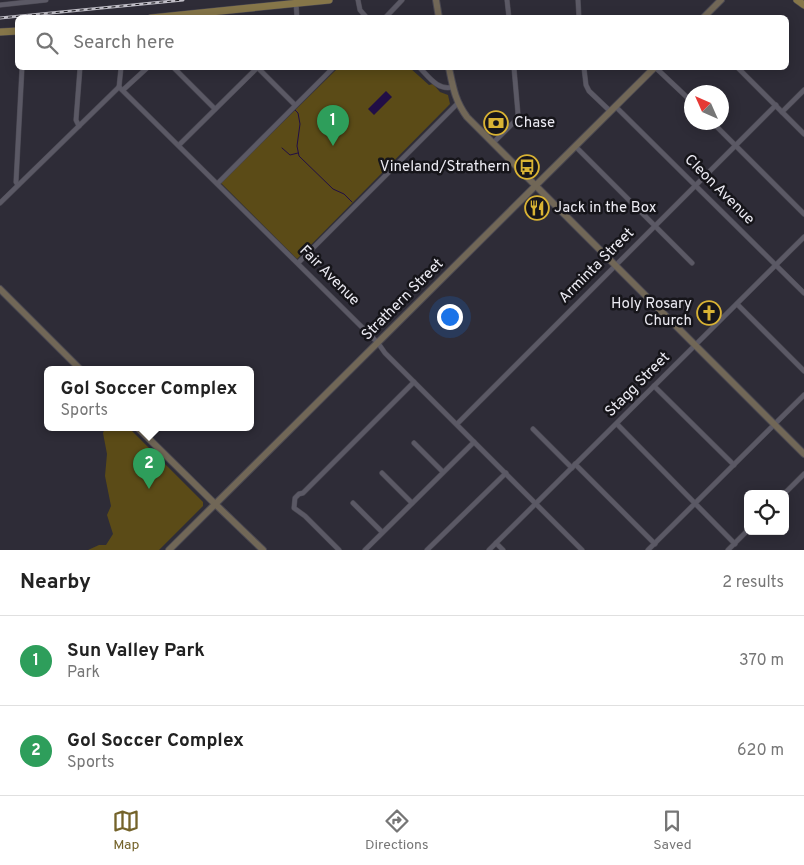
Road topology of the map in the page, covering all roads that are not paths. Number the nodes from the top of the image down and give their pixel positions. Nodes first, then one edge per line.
1 (46, 0) edge
2 (329, 0) edge
3 (358, 0) edge
4 (402, 0) edge
5 (436, 0) edge
6 (507, 0) edge
7 (578, 0) edge
8 (721, 0) edge
9 (797, 0) edge
10 (296, 3) junction
11 (0, 5) edge
12 (804, 5) edge
13 (216, 14) edge
14 (197, 15) edge
15 (297, 15) edge
16 (364, 15) edge
17 (388, 15) edge
18 (439, 15) edge
19 (509, 15) edge
20 (579, 15) edge
21 (706, 15) edge
22 (15, 31) edge
23 (0, 32) edge
24 (22, 70) edge
25 (80, 70) edge
26 (121, 70) edge
27 (144, 70) edge
28 (176, 70) edge
29 (255, 70) edge
30 (259, 70) edge
31 (330, 70) edge
32 (422, 70) edge
33 (449, 70) edge
34 (514, 70) edge
35 (584, 70) edge
36 (653, 70) edge
37 (657, 70) edge
38 (740, 70) edge
39 (121, 88) junction
40 (453, 88) junction
41 (804, 90) edge
42 (684, 95) edge
43 (458, 103) junction
44 (295, 105) junction
45 (776, 105) junction
46 (615, 106) junction
47 (215, 109) junction
48 (610, 112) junction
49 (782, 112) junction
50 (79, 126) junction
51 (720, 130) edge
52 (804, 134) edge
53 (493, 143) junction
54 (178, 145) junction
55 (735, 145) junction
56 (575, 146) junction
57 (218, 183) junction
58 (18, 185) junction
59 (695, 185) junction
60 (535, 186) junction
61 (0, 203) edge
62 (804, 214) edge
63 (655, 226) junction
64 (804, 237) edge
65 (298, 263) junction
66 (692, 263) dead end
67 (776, 264) junction
68 (615, 265) junction
69 (0, 289) edge
70 (804, 292) edge
71 (736, 304) junction
72 (378, 342) junction
73 (695, 345) junction
74 (77, 366) edge
75 (804, 371) edge
76 (414, 382) junction
77 (654, 386) junction
78 (804, 395) edge
79 (457, 424) junction
80 (617, 424) junction
81 (774, 424) junction
82 (533, 429) dead end
83 (141, 431) edge
84 (474, 442) junction
85 (414, 443) dead end
86 (804, 454) edge
87 (734, 465) junction
88 (574, 466) junction
89 (382, 472) dead end
90 (443, 472) junction
91 (506, 472) junction
92 (804, 474) edge
93 (788, 490) edge
94 (412, 502) junction
95 (353, 503) dead end
96 (535, 503) junction
97 (696, 503) junction
98 (216, 504) junction
99 (382, 532) junction
100 (744, 534) edge
101 (496, 543) junction
102 (655, 544) junction
103 (735, 544) junction
104 (170, 550) edge
105 (263, 550) edge
106 (339, 550) edge
107 (364, 550) edge
108 (427, 550) edge
109 (488, 550) edge
110 (503, 550) edge
111 (582, 550) edge
112 (648, 550) edge
113 (728, 550) edge

1 - 11 street
2 - 10 main road
3 - 16 street
4 - 17 street
5 - 18 main road
6 - 19 street
7 - 20 street
8 - 21 main road
9 - 12 main road
10 - 13 main road
10 - 15 street
13 - 14 main road
22 - 23 main road
24 - 58 street
25 - 50 street
26 - 39 street
27 - 39 street
28 - 47 street
29 - 47 street
30 - 44 street
31 - 44 street
32 - 40 street
33 - 40 main road
34 - 53 street
35 - 48 street
36 - 46 main road, Strathern Street
37 - 42 street
38 - 45 street
39 - 50 street
39 - 54 street, Fair Avenue
40 - 43 main road
41 - 49 street
43 - 53 main road
43 - 65 street
44 - 57 street
45 - 49 street
45 - 55 street, Arminta Street
46 - 48 main road, Strathern Street
46 - 59 street, Cleon Avenue
47 - 54 street
48 - 56 main road, Strathern Street
49 - 52 street
50 - 58 street
51 - 55 street
53 - 60 main road
54 - 57 street, Fair Avenue
55 - 59 street, Arminta Street
55 - 62 street
56 - 60 main road, Strathern Street
56 - 63 street
57 - 65 street, Fair Avenue
58 - 61 street
59 - 63 street, Arminta Street
59 - 67 street, Cleon Avenue
60 - 68 main road
60 - 72 main road, Strathern Street
63 - 66 street
63 - 68 street, Arminta Street
64 - 67 street, Stagg Street
65 - 72 street, Fair Avenue
67 - 70 street, Cleon Avenue
67 - 71 street, Stagg Street
68 - 73 main road
68 - 79 street, Arminta Street
69 - 74 main road
71 - 73 street, Stagg Street
71 - 75 street
72 - 76 street, Fair Avenue
72 - 98 main road, Strathern Street
73 - 77 street, Stagg Street
73 - 81 main road
76 - 79 street, Fair Avenue
76 - 106 street
77 - 80 street, Stagg Street
77 - 87 street
78 - 81 street
79 - 84 street, Fair Avenue
80 - 88 street, Stagg Street
80 - 97 street
81 - 86 main road
81 - 87 street
82 - 88 street
83 - 98 main road
84 - 90 street
84 - 91 street, Fair Avenue
85 - 90 street
87 - 97 street
88 - 96 street, Stagg Street
88 - 102 street
89 - 94 street
90 - 94 street
91 - 96 street, Fair Avenue
91 - 108 street
92 - 93 street
94 - 99 street
95 - 99 street
96 - 101 street, Stagg Street
96 - 111 street, Fair Avenue
97 - 102 street
97 - 103 street
98 - 104 main road, Strathern Street
98 - 105 main road
99 - 107 street
100 - 103 street
101 - 109 street, Stagg Street
101 - 110 street
102 - 112 street
103 - 113 street

